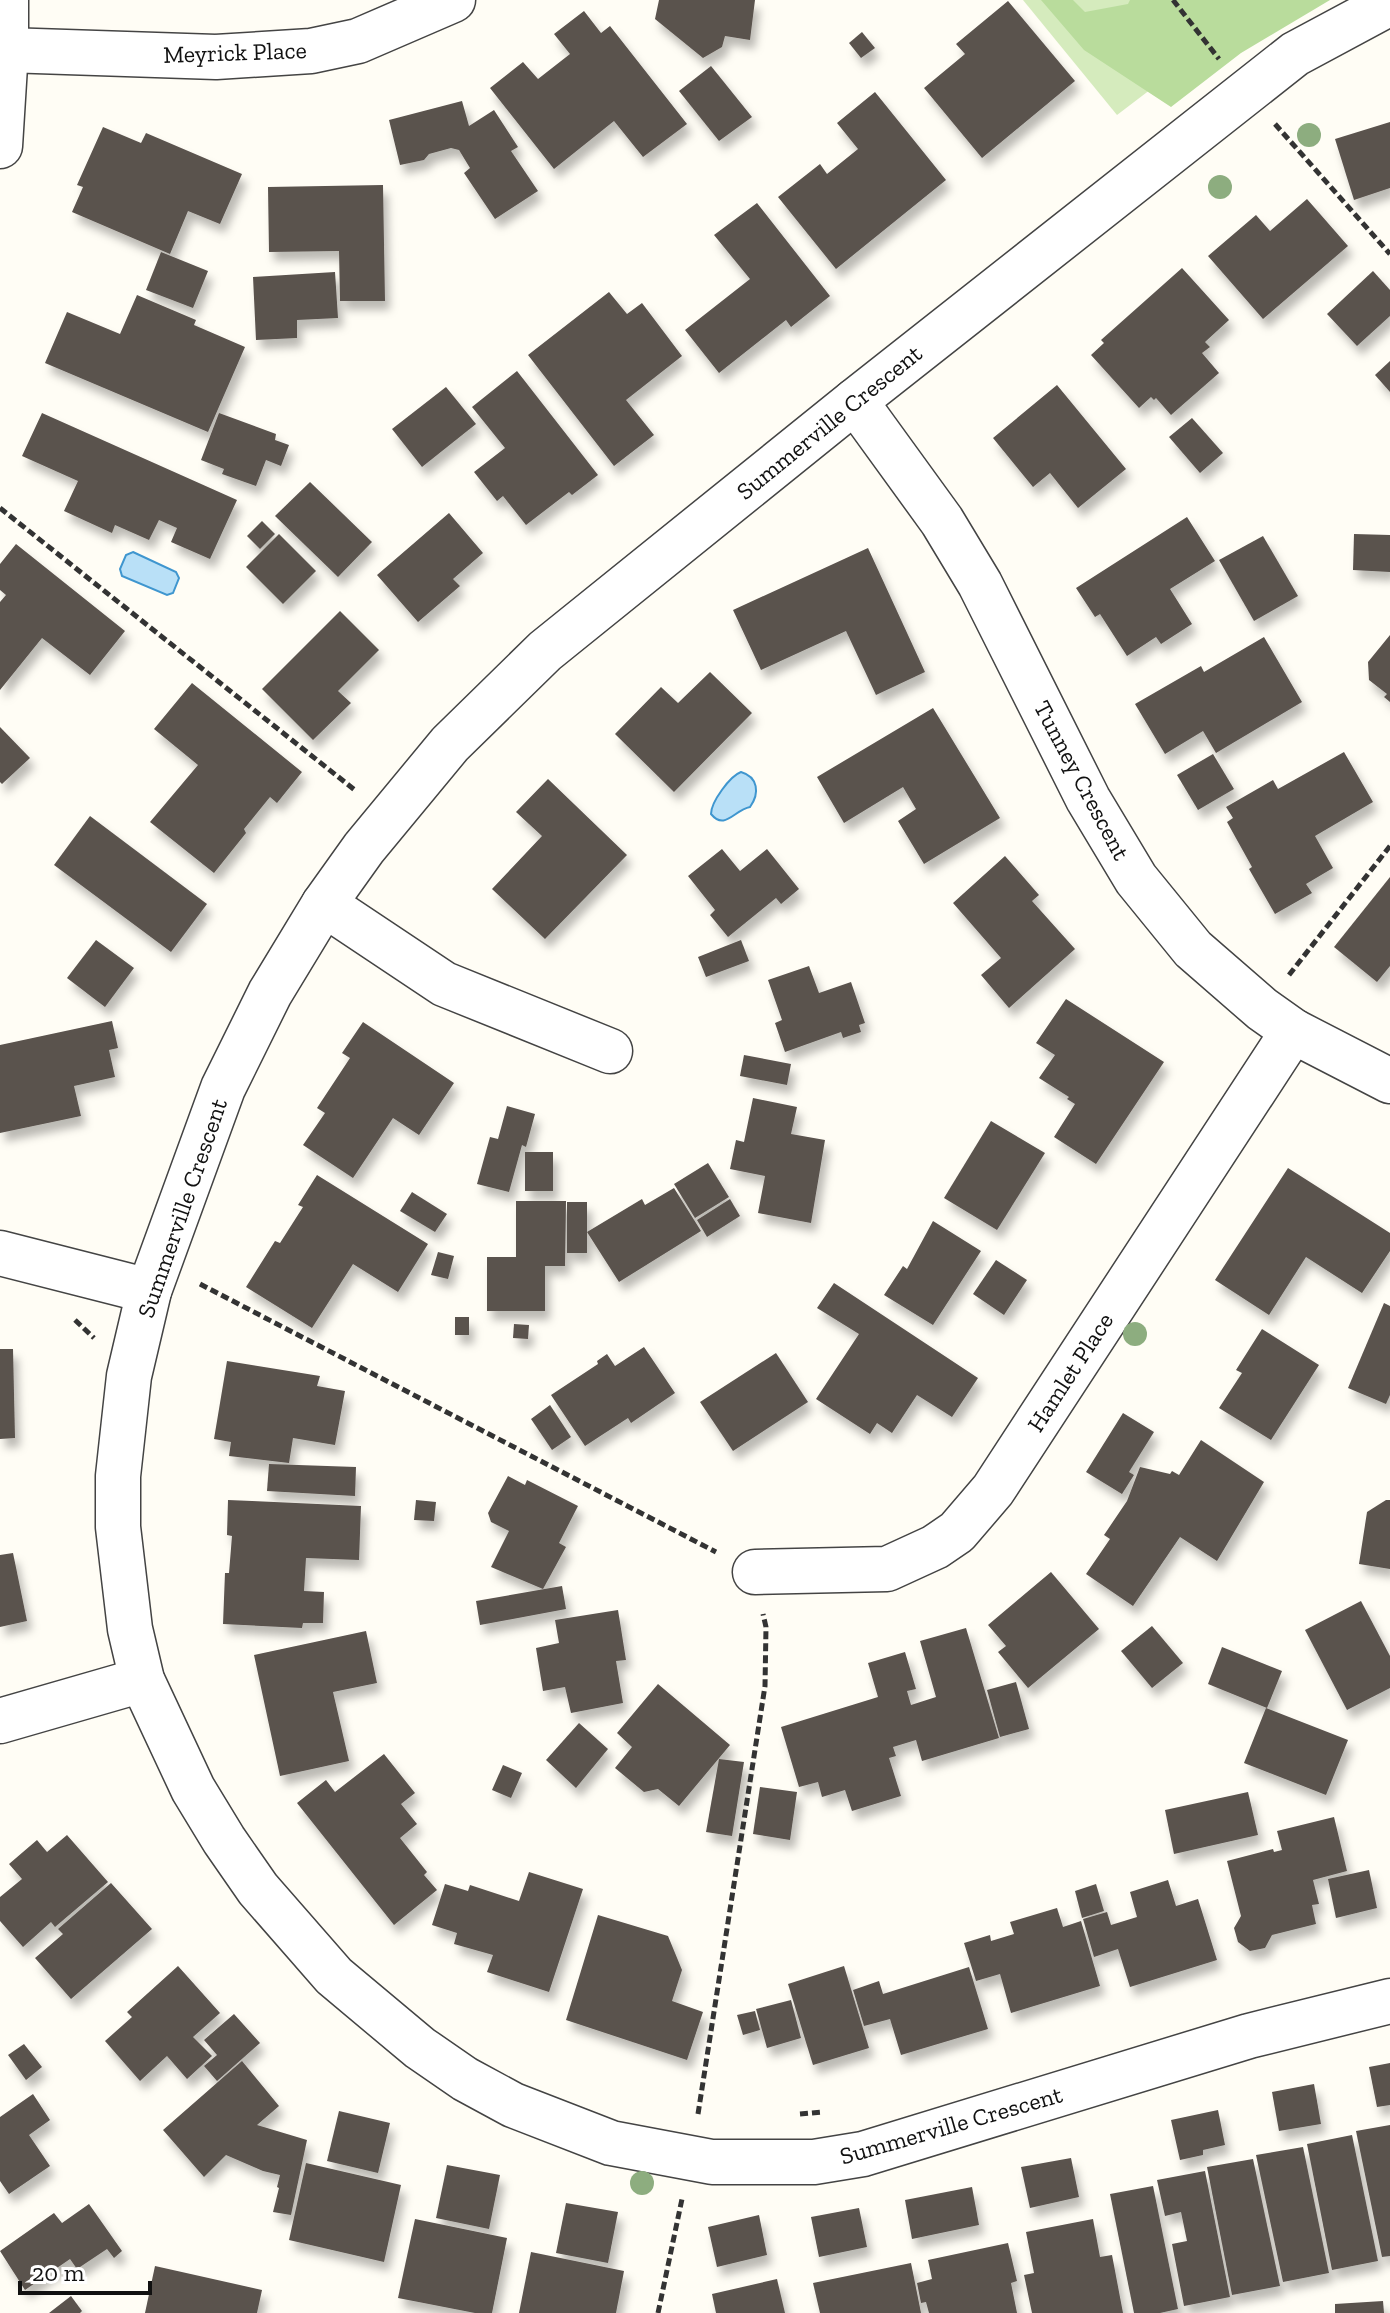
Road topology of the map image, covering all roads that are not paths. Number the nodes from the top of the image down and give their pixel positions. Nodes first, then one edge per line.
1 (6, 0) edge
2 (453, 0) edge
3 (1390, 3) edge
4 (6, 50) junction
5 (0, 146) edge
6 (855, 401) junction
7 (324, 904) junction
8 (1278, 1020) junction
9 (610, 1051) dead end
10 (1390, 1081) edge
11 (0, 1253) edge
12 (155, 1277) junction
13 (755, 1572) road end
14 (142, 1680) junction
15 (0, 1721) edge
16 (1390, 2001) edge

1 - 4 street
2 - 4 street, Meyrick Place
3 - 6 street, Summerville Crescent
4 - 5 street
6 - 7 street, Summerville Crescent
6 - 8 street, Tunney Crescent
7 - 9 street
7 - 12 street, Summerville Crescent
8 - 10 street, Tunney Crescent
8 - 13 street, Hamlet Place
11 - 12 street
12 - 14 street, Summerville Crescent
14 - 15 street
14 - 16 street, Summerville Crescent

